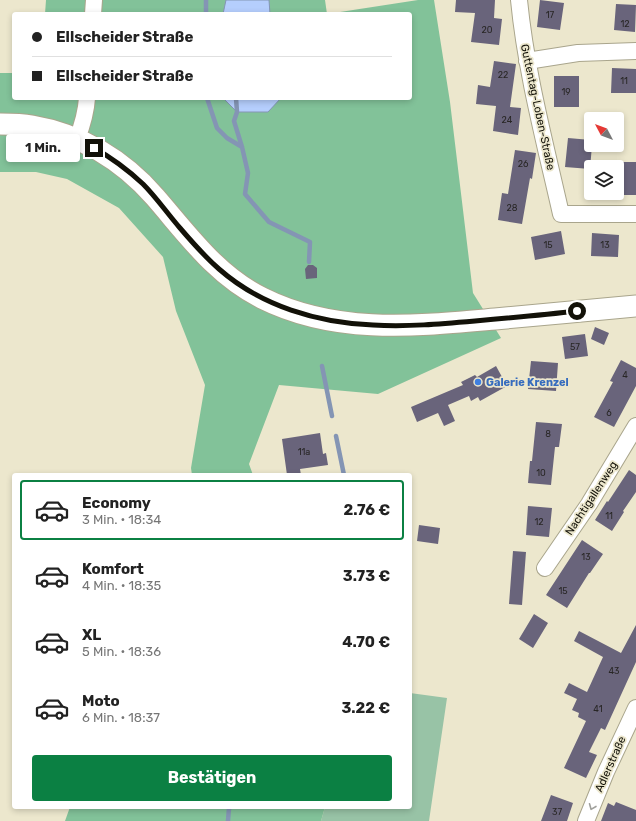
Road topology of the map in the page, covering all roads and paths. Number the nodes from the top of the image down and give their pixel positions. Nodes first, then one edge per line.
1 (94, 0) edge
2 (519, 0) edge
3 (93, 12) edge
4 (636, 51) edge
5 (527, 61) junction
6 (87, 100) edge
7 (0, 124) edge
8 (77, 140) junction
9 (636, 214) edge
10 (636, 306) edge
11 (636, 426) edge
12 (545, 568) dead end
13 (636, 708) edge
14 (586, 821) edge

1 - 3 street
2 - 5 street, Guttentag-Loben-Straße
4 - 5 street
5 - 9 street, Guttentag-Loben-Straße
6 - 8 street
7 - 8 street
8 - 10 street
11 - 12 street, Nachtigallenweg
13 -> 14 street, Adlerstraße

